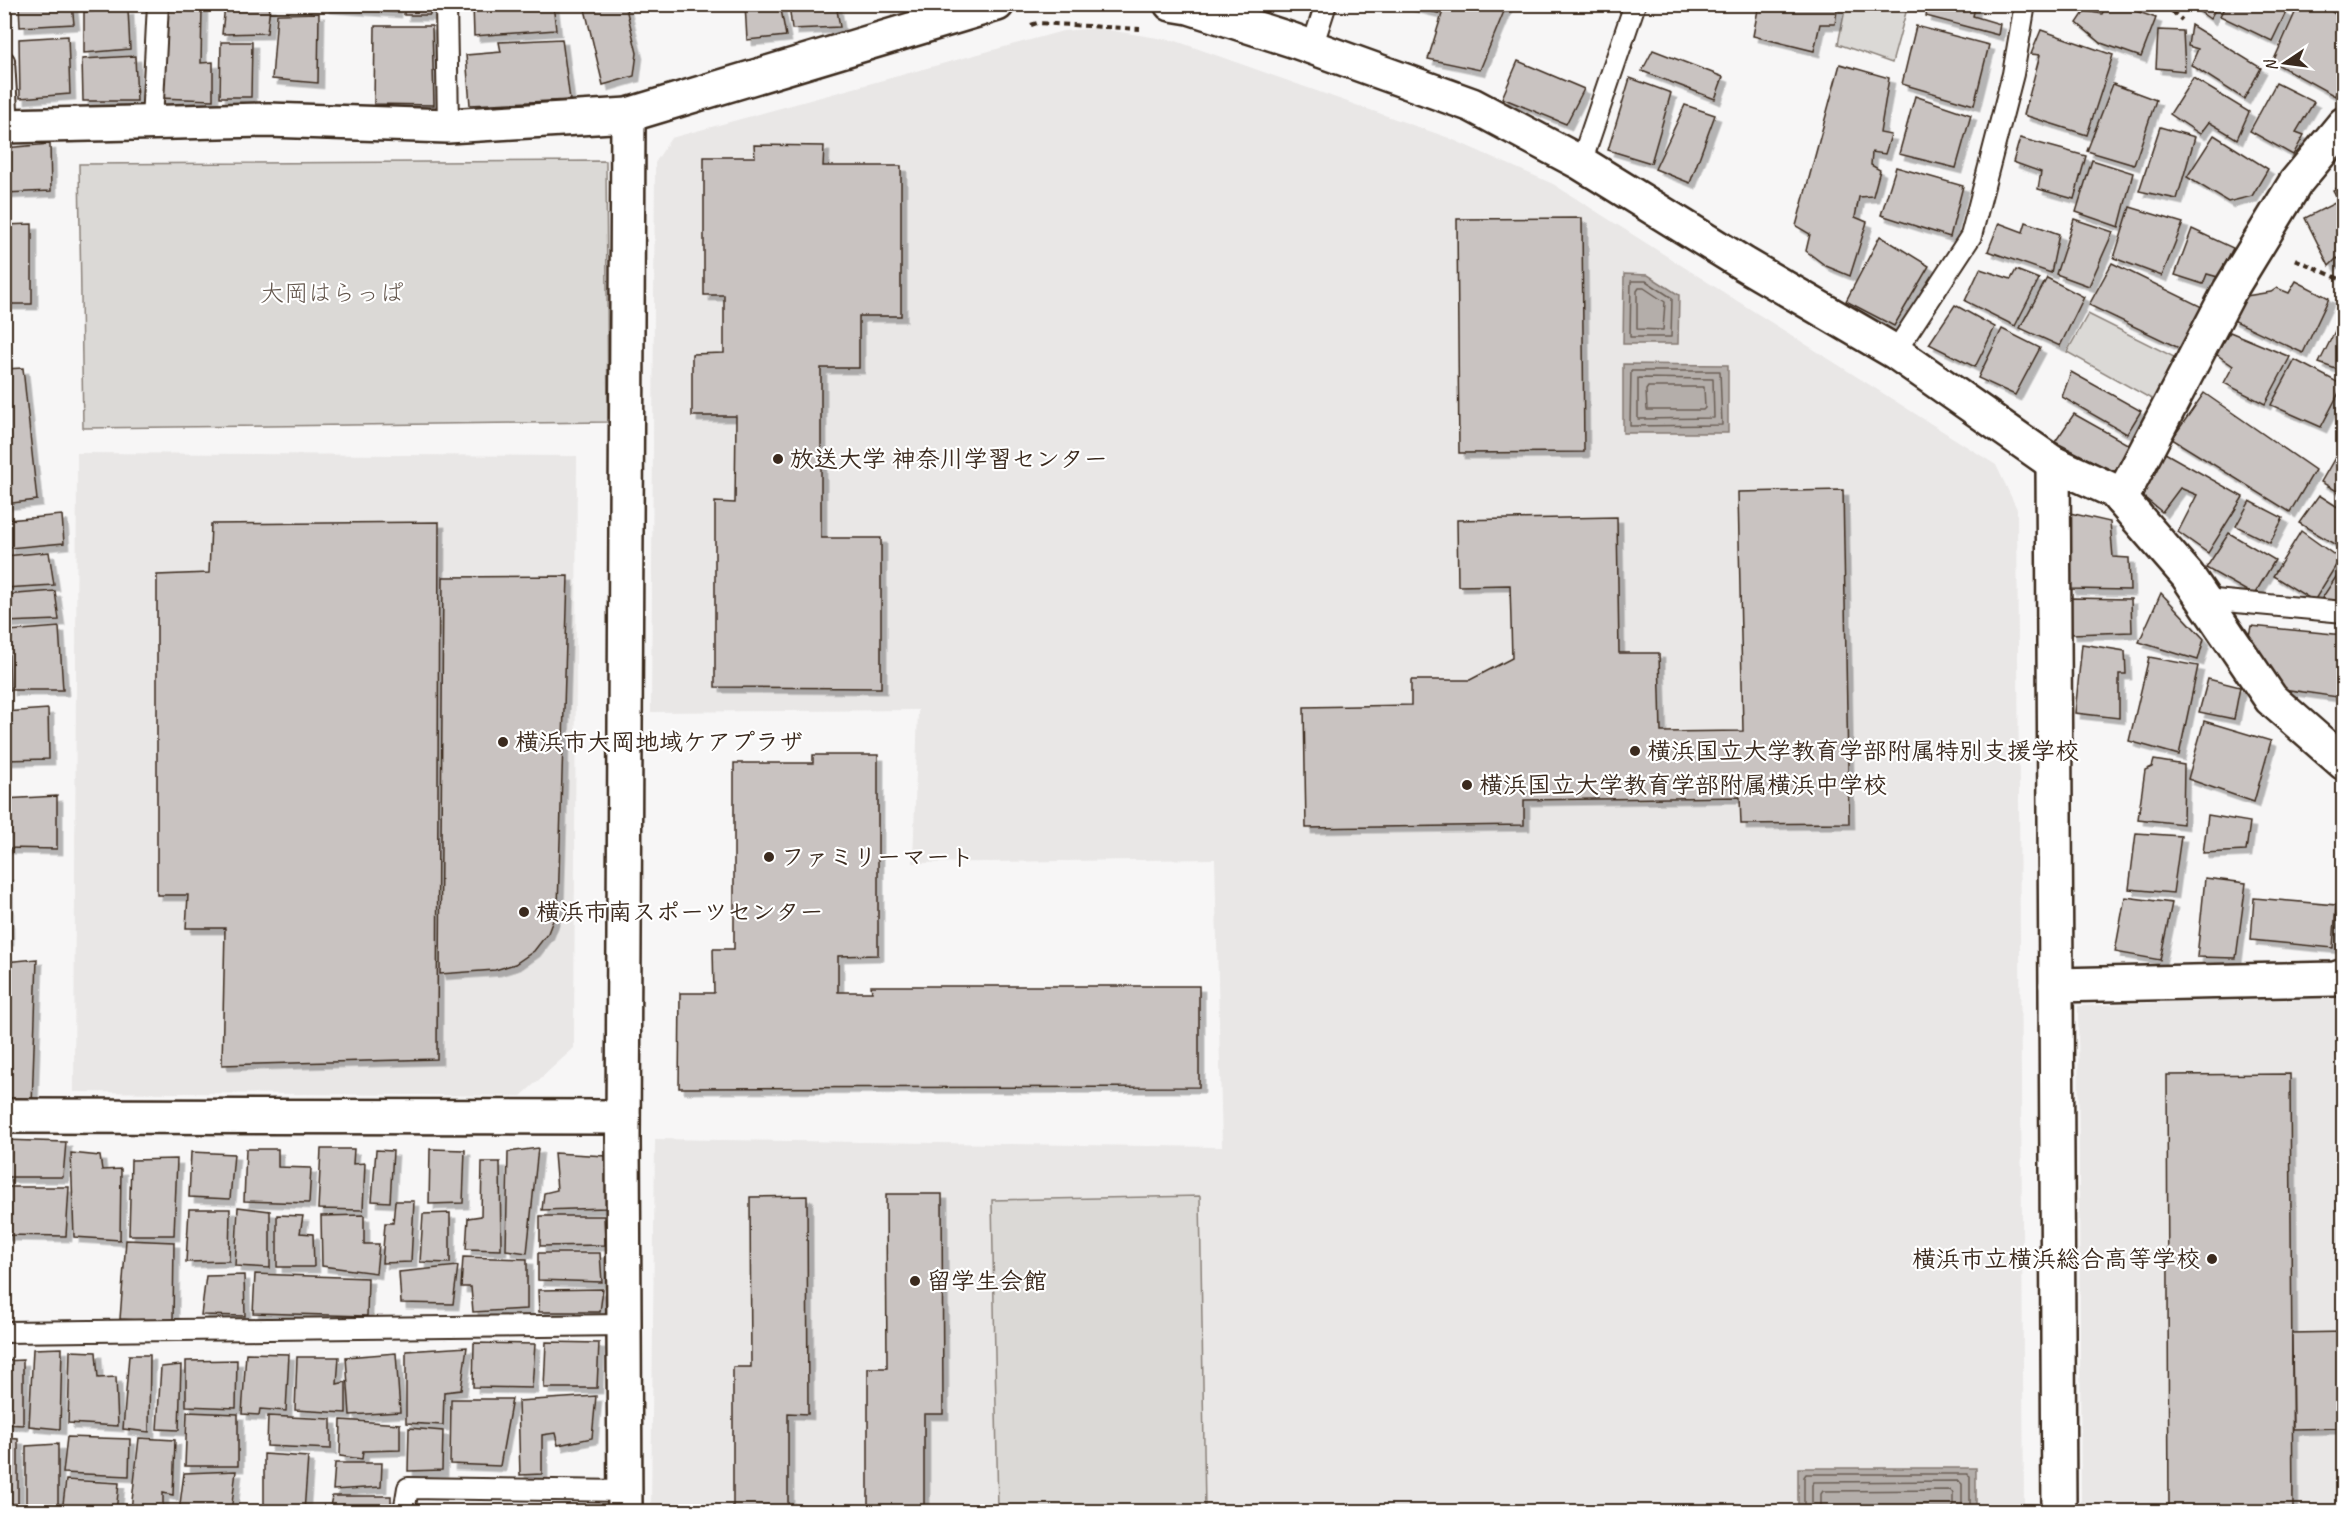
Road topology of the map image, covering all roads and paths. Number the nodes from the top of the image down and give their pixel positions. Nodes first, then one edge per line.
1 (158, 4) edge
2 (446, 4) edge
3 (997, 4) edge
4 (1171, 4) edge
5 (1326, 4) edge
6 (1635, 4) edge
7 (2025, 4) edge
8 (2163, 4) edge
9 (2182, 20) dead end
10 (1026, 26) dead end
11 (1142, 29) dead end
12 (1312, 47) junction
13 (4, 61) edge
14 (627, 115) junction
15 (152, 121) junction
16 (2343, 124) edge
17 (6, 126) edge
18 (448, 126) junction
19 (1581, 163) junction
20 (2258, 243) junction
21 (2343, 281) edge
22 (1895, 352) junction
23 (2053, 463) junction
24 (2121, 499) junction
25 (2204, 599) junction
26 (2343, 612) edge
27 (2343, 764) edge
28 (2343, 976) edge
29 (2056, 985) junction
30 (4, 1116) edge
31 (623, 1117) junction
32 (624, 1325) junction
33 (4, 1332) edge
34 (625, 1501) edge
35 (404, 1512) edge
36 (2059, 1512) edge

1 - 15 lane
2 - 18 lane
3 - 14 street
4 - 12 street
5 - 12 lane
6 - 19 lane
7 - 22 lane
8 - 9 path
10 - 11 path
12 - 19 street
13 - 17 lane
14 - 18 street
14 - 31 street
15 - 17 street
15 - 18 street
16 - 20 street
19 - 22 street
20 - 21 path
20 - 24 street
22 - 23 street
23 - 24 street
23 - 29 street
24 - 25 street
25 - 26 lane
25 - 27 street
28 - 29 street
29 - 36 street
30 - 31 street
31 - 32 street
32 - 33 lane
32 - 34 street
34 - 35 lane

